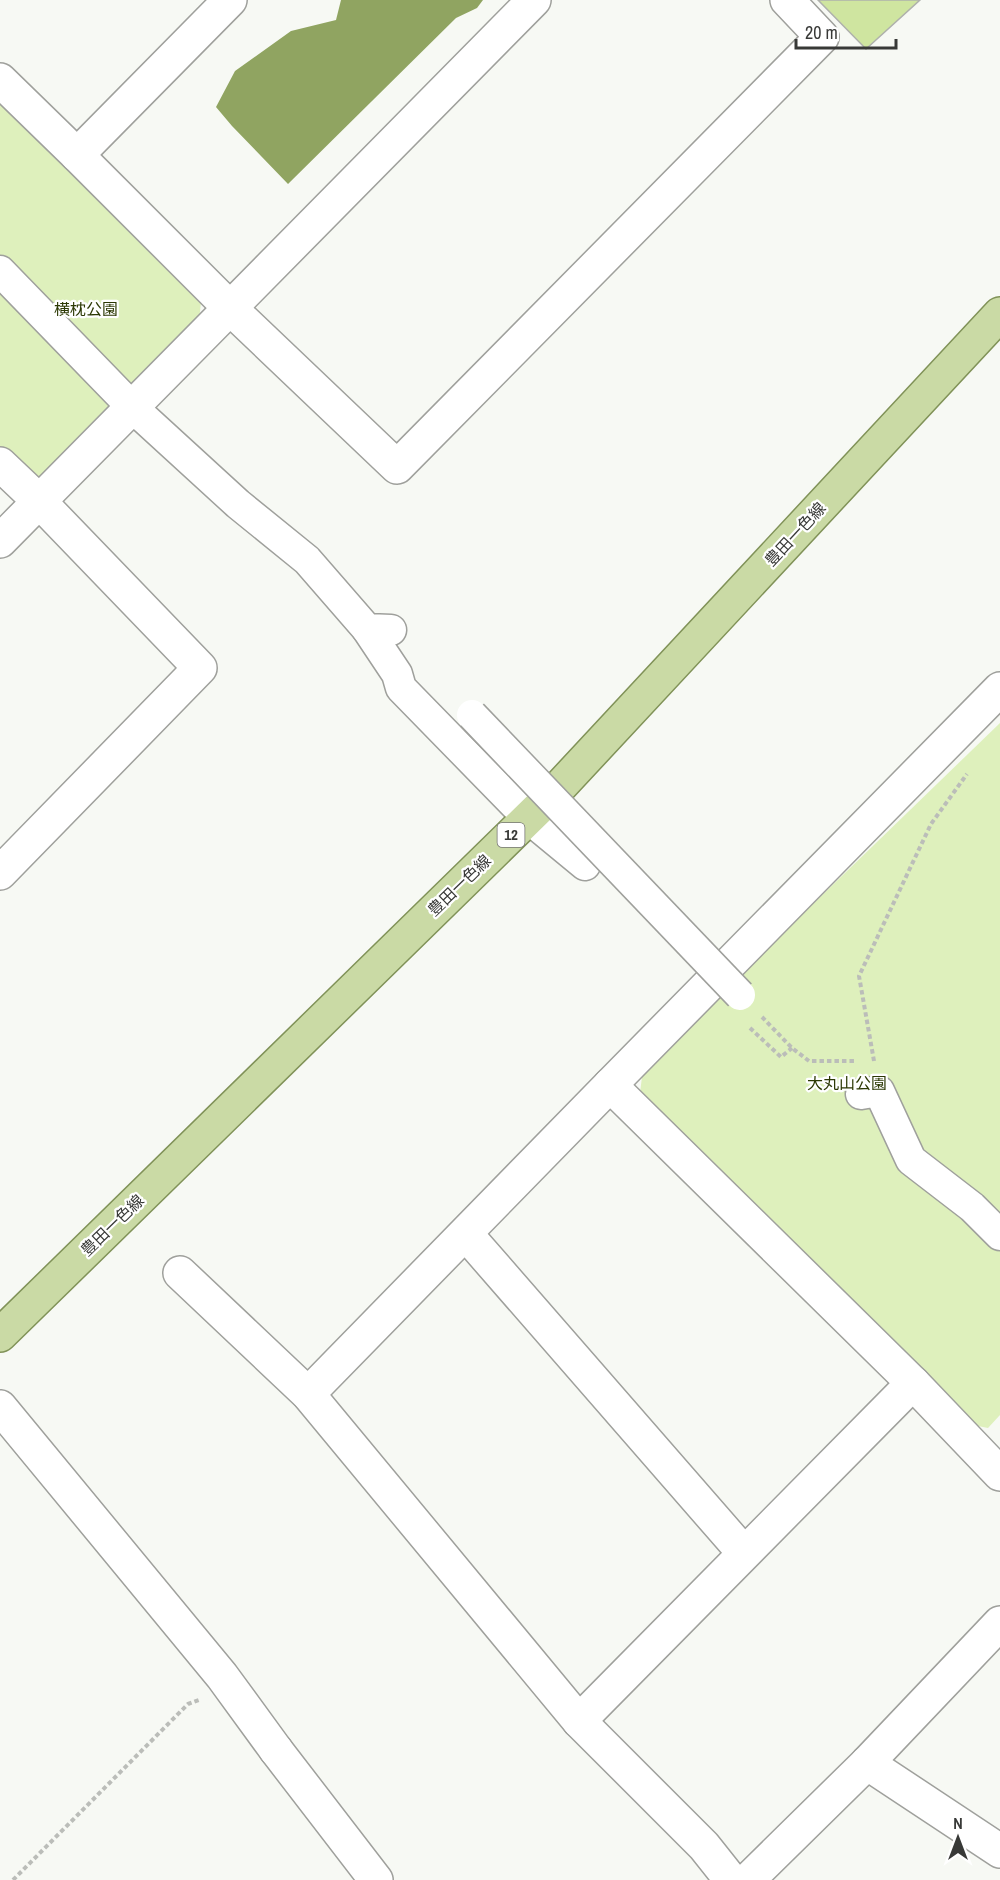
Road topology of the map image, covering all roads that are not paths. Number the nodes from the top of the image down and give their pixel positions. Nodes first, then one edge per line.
1 (230, 0) edge
2 (534, 0) edge
3 (787, 0) edge
4 (0, 80) edge
5 (77, 155) junction
6 (0, 271) edge
7 (230, 308) junction
8 (1000, 314) edge
9 (132, 407) junction
10 (0, 464) edge
11 (39, 501) junction
12 (0, 541) edge
13 (1000, 689) edge
14 (472, 715) dead end
15 (528, 818) junction
16 (585, 865) dead end
17 (0, 873) edge
18 (740, 995) road end
19 (610, 1085) junction
20 (870, 1093) road end
21 (466, 1234) junction
22 (1000, 1235) edge
23 (180, 1273) dead end
24 (0, 1335) edge
25 (913, 1383) junction
26 (309, 1394) junction
27 (0, 1407) edge
28 (994, 1455) edge
29 (744, 1553) junction
30 (1000, 1623) edge
31 (579, 1721) junction
32 (867, 1763) junction
33 (1000, 1851) edge
34 (376, 1880) edge
35 (731, 1880) edge
36 (748, 1880) edge

1 - 5 street
2 - 7 street
3 - 7 street
4 - 5 street
5 - 7 street
6 - 9 street
7 - 9 street
8 - 15 main road, 豊田一色線 / 12
9 - 11 street
9 - 15 street
10 - 11 street
11 - 12 street
11 - 17 street
13 - 19 street
14 - 18 street, bridge
15 - 16 street
15 - 24 main road, 豊田一色線 / 12
19 - 21 street
19 - 25 street
20 - 22 street
21 - 26 street
21 - 29 street
23 - 26 street
25 - 28 street
25 - 29 street
26 - 31 street
27 - 34 street
29 - 31 street
30 - 32 street
31 - 35 street
32 - 33 street
32 - 36 street

